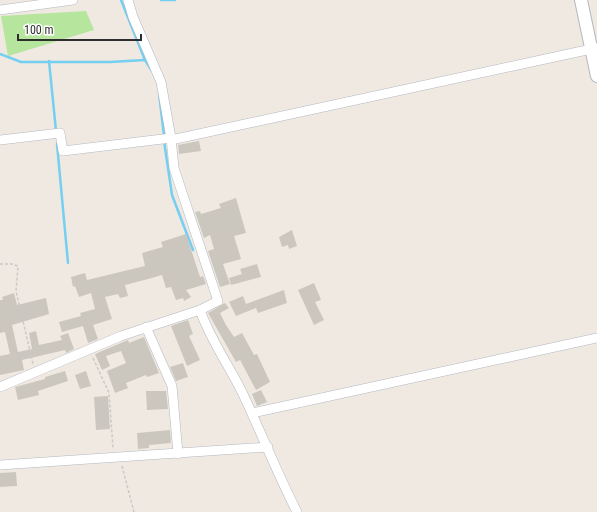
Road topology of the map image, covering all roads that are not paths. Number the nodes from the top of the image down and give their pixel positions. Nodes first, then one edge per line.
1 (73, 0) edge
2 (128, 0) edge
3 (581, 0) edge
4 (0, 10) edge
5 (594, 49) edge
6 (597, 76) edge
7 (171, 139) junction
8 (0, 140) edge
9 (200, 310) junction
10 (146, 326) junction
11 (597, 338) edge
12 (0, 387) edge
13 (252, 413) junction
14 (268, 447) junction
15 (178, 454) junction
16 (0, 465) edge
17 (297, 512) edge

1 - 4 street
2 - 7 street
3 - 5 street
5 - 6 street
5 - 7 street
7 - 8 street
7 - 9 street
9 - 10 street
9 - 13 street
10 - 12 street
10 - 15 street
11 - 13 street
13 - 14 street
14 - 15 street
14 - 17 street
15 - 16 street

